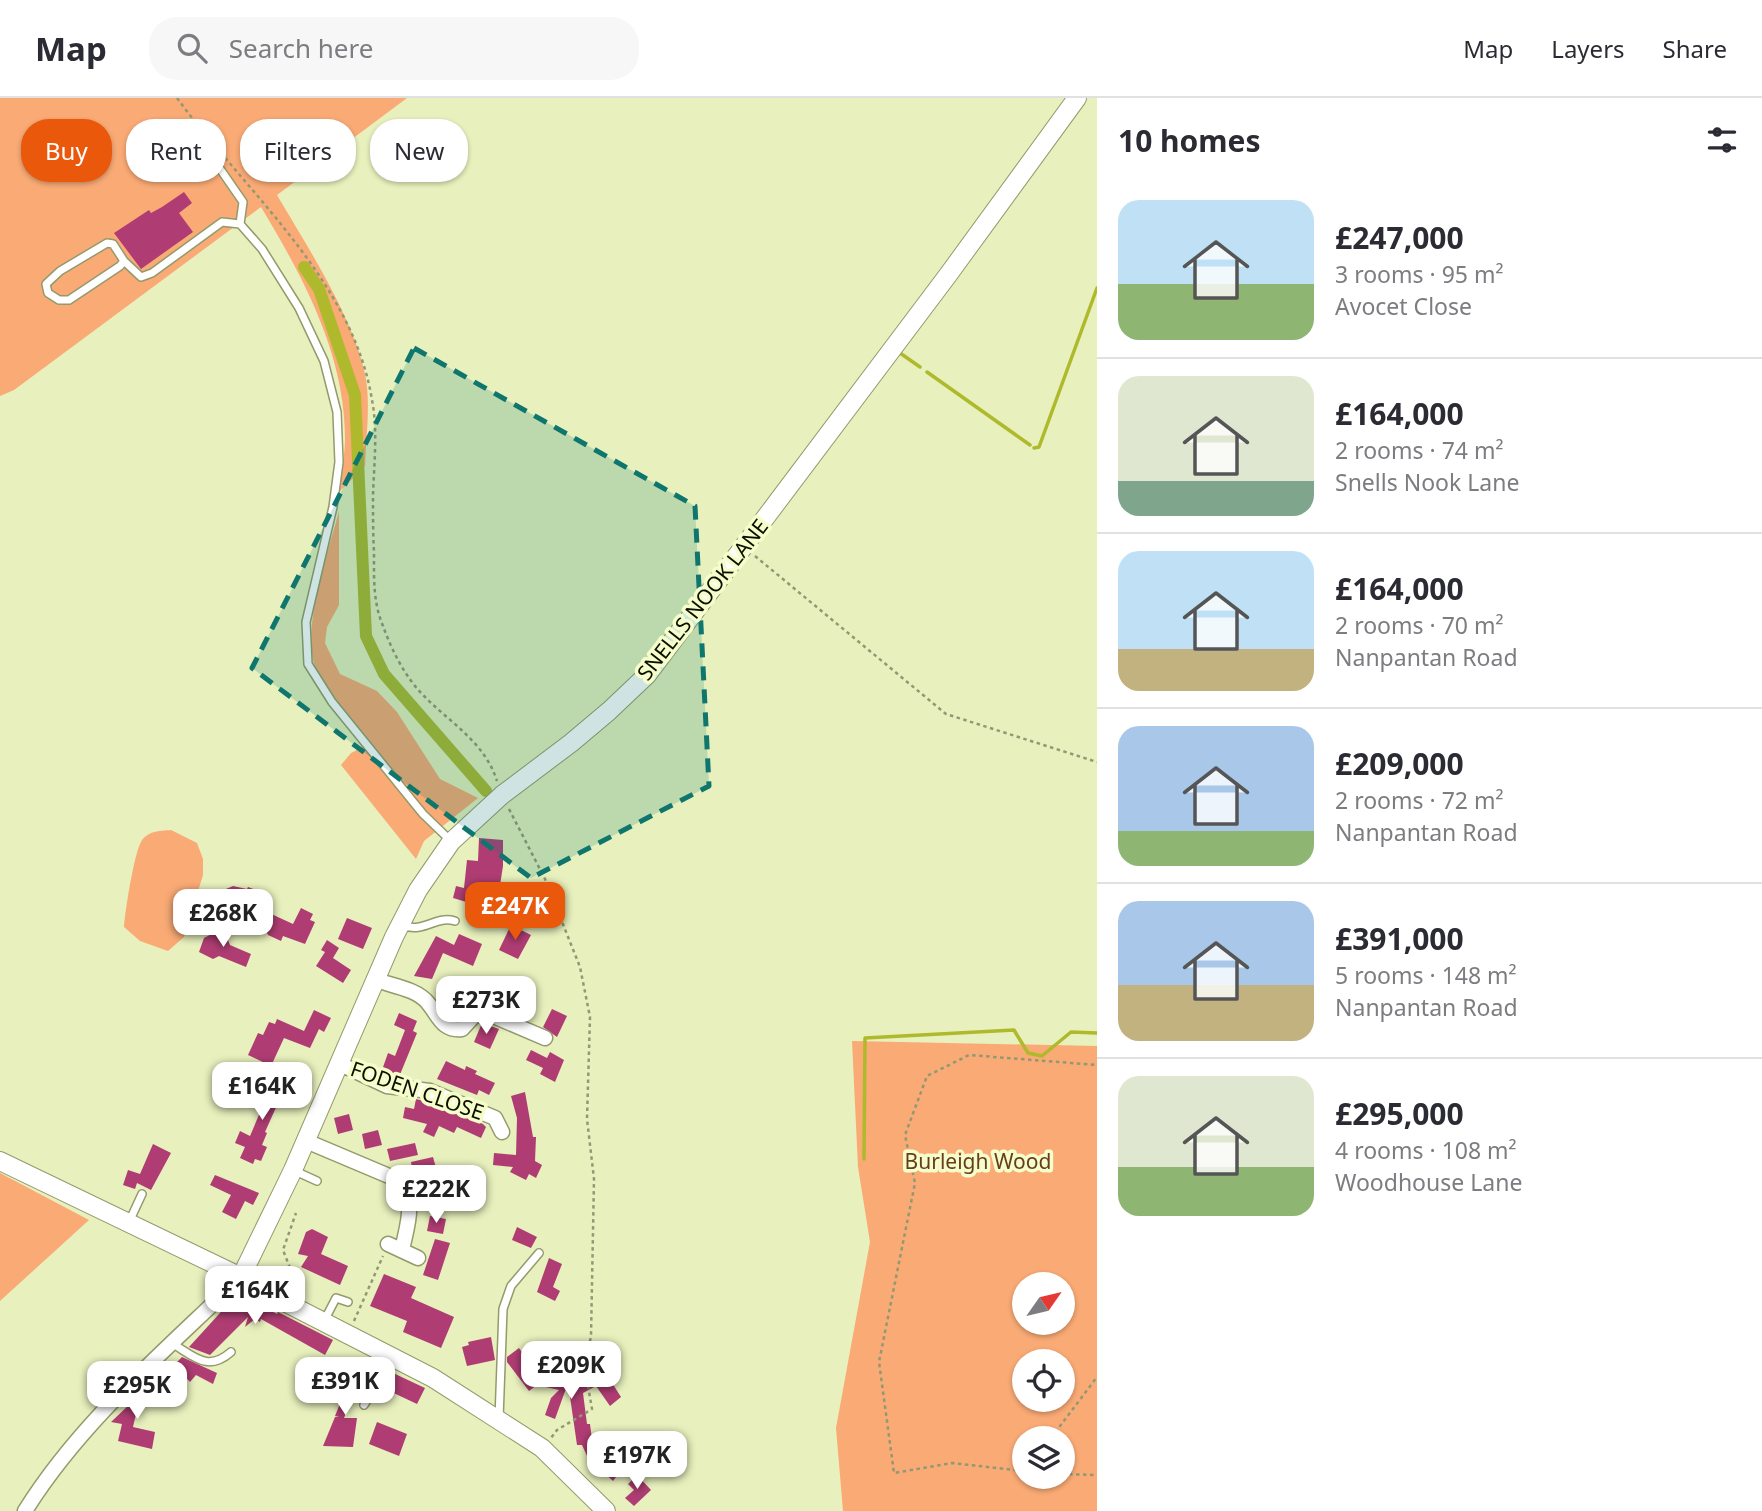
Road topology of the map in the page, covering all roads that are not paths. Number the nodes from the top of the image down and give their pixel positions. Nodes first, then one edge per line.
1 (1077, 98) edge
2 (226, 177) edge
3 (240, 224) junction
4 (124, 261) junction
5 (451, 842) junction
6 (455, 921) dead end
7 (401, 925) junction
8 (376, 980) junction
9 (524, 1049) dead end
10 (340, 1064) junction
11 (502, 1132) dead end
12 (306, 1141) junction
13 (0, 1161) edge
14 (293, 1170) junction
15 (317, 1181) dead end
16 (142, 1194) dead end
17 (128, 1223) junction
18 (388, 1244) road end
19 (402, 1251) junction
20 (539, 1253) dead end
21 (418, 1258) dead end
22 (241, 1277) junction
23 (293, 1277) road end
24 (269, 1294) junction
25 (348, 1302) dead end
26 (324, 1321) junction
27 (173, 1344) junction
28 (231, 1352) dead end
29 (396, 1358) junction
30 (364, 1405) dead end
31 (499, 1420) junction
32 (25, 1511) edge
33 (606, 1511) edge

1 - 5 street, SNELLS NOOK LANE
2 - 3 lane
3 - 4 lane
3 - 5 lane
4 - 4 lane
5 - 7 street, SNELLS NOOK LANE
6 - 7 lane
7 - 8 street, SNELLS NOOK LANE
8 - 9 street
8 - 10 street, SNELLS NOOK LANE
10 - 11 street, FODEN CLOSE
10 - 12 street, SNELLS NOOK LANE
12 - 14 street, SNELLS NOOK LANE
12 - 19 street
13 - 17 street
14 - 15 lane
14 - 22 street, SNELLS NOOK LANE
16 - 17 lane
17 - 22 street
18 - 19 street
19 - 21 street
20 - 31 lane
22 - 24 street
22 - 27 street
23 - 24 lane
24 - 26 street
25 - 26 lane
26 - 29 street
27 - 28 lane
27 - 32 street
29 - 30 lane
29 - 31 street
31 - 33 street

